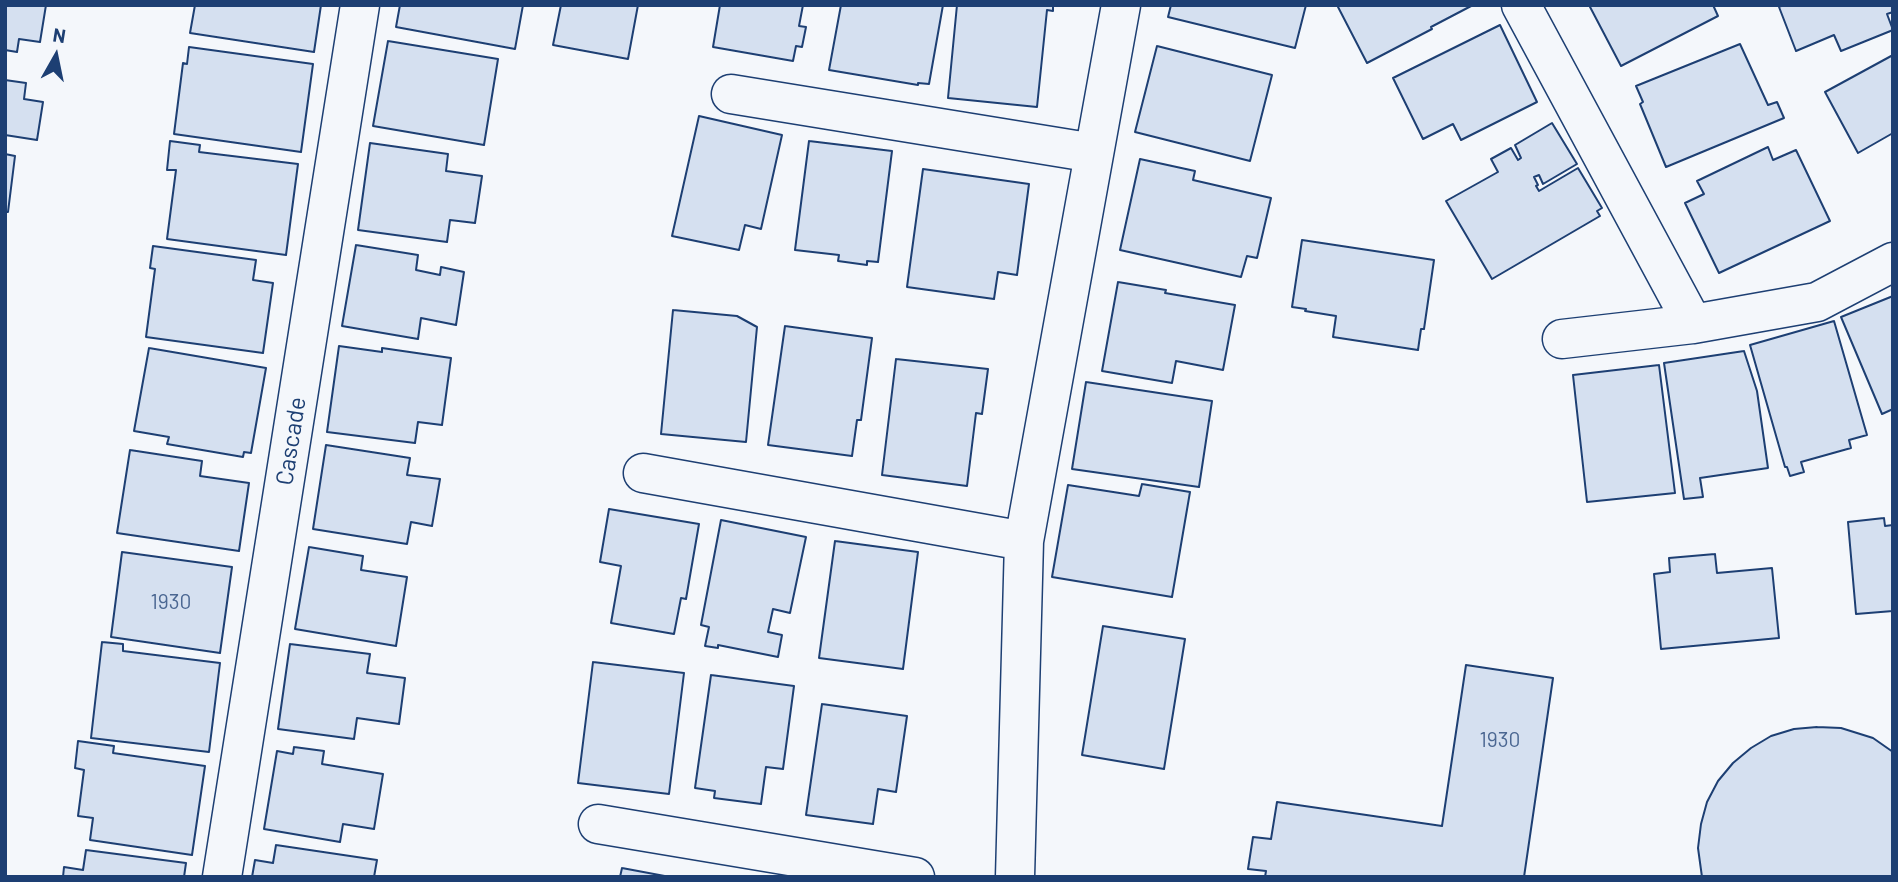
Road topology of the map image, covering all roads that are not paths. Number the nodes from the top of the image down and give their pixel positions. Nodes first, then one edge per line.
1 (359, 5) edge
2 (1121, 5) edge
3 (1521, 5) edge
4 (731, 94) dead end
5 (1094, 153) junction
6 (1893, 262) edge
7 (1693, 324) junction
8 (1562, 339) dead end
9 (643, 472) dead end
10 (1024, 541) junction
11 (598, 824) dead end
12 (222, 877) edge
13 (915, 877) edge
14 (1015, 877) edge

1 - 12 street, Cascade
2 - 5 street
3 - 7 street
4 - 5 street
5 - 10 street
6 - 7 street
7 - 8 street
9 - 10 street
10 - 14 street
11 - 13 street

